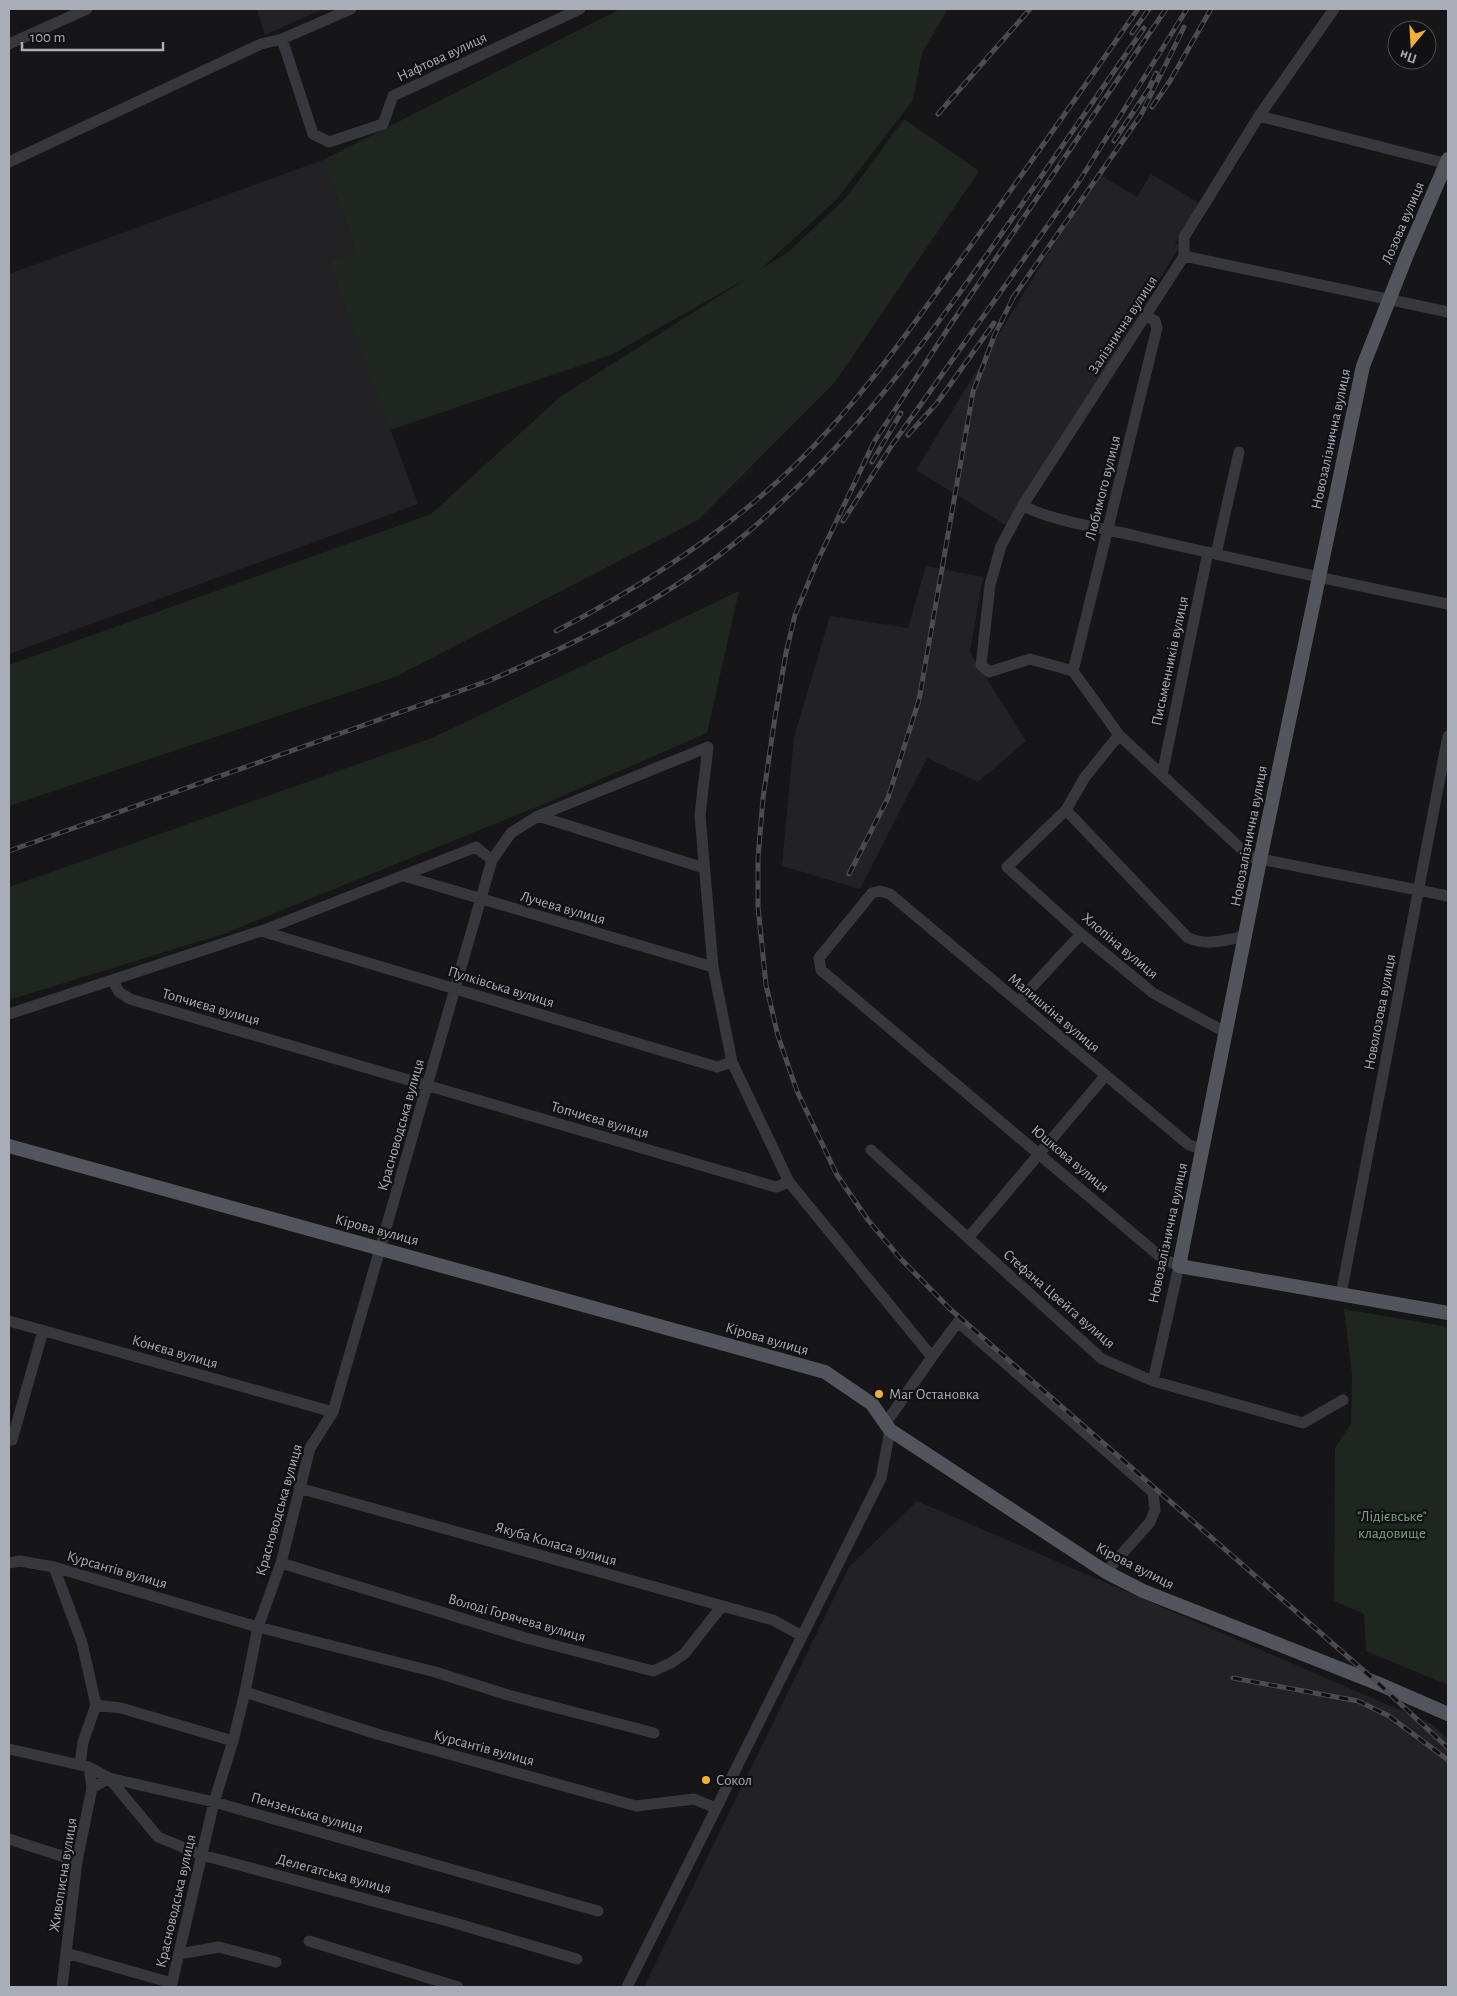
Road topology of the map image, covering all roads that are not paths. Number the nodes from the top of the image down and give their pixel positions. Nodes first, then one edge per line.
1 (88, 9) edge
2 (351, 9) edge
3 (580, 9) edge
4 (1334, 9) edge
5 (282, 39) junction
6 (9, 44) edge
7 (1259, 116) junction
8 (9, 162) edge
9 (1448, 162) edge
10 (1184, 256) junction
11 (1389, 301) junction
12 (1448, 312) edge
13 (1147, 316) junction
14 (1239, 452) dead end
15 (1023, 505) junction
16 (1108, 529) junction
17 (1212, 553) junction
18 (1318, 578) junction
19 (1448, 604) edge
20 (1073, 671) junction
21 (1119, 735) junction
22 (1448, 736) edge
23 (1162, 775) junction
24 (1066, 810) junction
25 (538, 816) junction
26 (492, 860) junction
27 (1260, 860) junction
28 (704, 868) junction
29 (404, 876) junction
30 (1418, 890) junction
31 (890, 894) joint
32 (1448, 896) edge
33 (480, 899) junction
34 (261, 931) junction
35 (1081, 934) junction
36 (1246, 936) junction
37 (713, 967) junction
38 (113, 981) junction
39 (455, 989) junction
40 (1018, 1002) junction
41 (9, 1014) edge
42 (1225, 1032) junction
43 (732, 1062) junction
44 (1106, 1076) junction
45 (427, 1086) junction
46 (9, 1146) edge
47 (872, 1150) dead end
48 (1202, 1150) junction
49 (1039, 1154) junction
50 (789, 1182) junction
51 (968, 1238) junction
52 (382, 1248) junction
53 (1178, 1266) junction
54 (1340, 1294) junction
55 (1448, 1313) edge
56 (9, 1321) edge
57 (42, 1331) junction
58 (932, 1357) junction
59 (1153, 1381) junction
60 (1343, 1400) dead end
61 (333, 1412) junction
62 (887, 1427) junction
63 (9, 1440) edge
64 (299, 1488) junction
65 (9, 1563) edge
66 (281, 1563) junction
67 (54, 1567) junction
68 (1106, 1572) junction
69 (722, 1606) junction
70 (258, 1627) junction
71 (802, 1636) junction
72 (245, 1692) junction
73 (96, 1705) junction
74 (1448, 1714) edge
75 (654, 1733) dead end
76 (233, 1740) junction
77 (9, 1749) edge
78 (85, 1766) junction
79 (109, 1778) junction
80 (92, 1788) junction
81 (214, 1802) junction
82 (716, 1808) junction
83 (9, 1839) edge
84 (202, 1854) junction
85 (77, 1861) junction
86 (598, 1911) dead end
87 (309, 1941) dead end
88 (66, 1953) junction
89 (179, 1954) junction
90 (578, 1960) dead end
91 (276, 1962) dead end
92 (442, 1985) edge
93 (62, 1987) edge
94 (458, 1987) edge
95 (627, 1987) edge

1 - 6 street
2 - 5 street
3 - 5 street, Нафтова вулиця
4 - 7 street, Залізнична вулиця
5 - 8 street
7 - 9 street
7 - 10 street, Залізнична вулиця
9 - 11 main road, Лозова вулиця
10 - 11 street
10 - 13 street, Залізнична вулиця
11 - 12 street
11 - 18 main road, Новозалізнична вулиця
13 - 15 street, Залізнична вулиця
13 - 16 street, Любимого вулиця
14 - 17 street, Письменників вулиця
15 - 16 street
15 - 20 street, Залізнична вулиця
16 - 17 street
16 - 20 street, Любимого вулиця
17 - 18 street
17 - 23 street, Письменників вулиця
18 - 19 street
18 - 27 main road, Новозалізнична вулиця
20 - 21 street
21 - 23 street
21 - 24 street
22 - 30 street, Новолозова вулиця
23 - 27 street
24 - 35 street, Хлопіна вулиця
24 - 36 street
25 - 26 street, Красноводська вулиця
25 - 28 street
25 - 28 street, Красноводська вулиця
26 - 29 street
26 - 33 street, Красноводська вулиця
27 - 30 street
27 - 36 main road, Новозалізнична вулиця
28 - 37 street
29 - 33 street, Лучева вулиця
29 - 34 street
30 - 32 street
30 - 54 street, Новолозова вулиця
31 - 40 street, Малишкіна вулиця
31 - 49 street, Юшкова вулиця
33 - 37 street, Лучева вулиця
33 - 39 street, Красноводська вулиця
34 - 38 street
34 - 39 street, Пулківська вулиця
35 - 40 street
35 - 42 street, Хлопіна вулиця
36 - 42 main road, Новозалізнична вулиця
37 - 43 street
38 - 41 street
38 - 45 street, Топчиєва вулиця
39 - 43 street, Пулківська вулиця
39 - 45 street, Красноводська вулиця
40 - 44 street, Малишкіна вулиця
42 - 48 main road, Новозалізнична вулиця
43 - 50 street
44 - 48 street, Малишкіна вулиця
44 - 49 street
45 - 50 street, Топчиєва вулиця
45 - 52 street, Красноводська вулиця
46 - 52 main road, Кірова вулиця
47 - 51 street, Стефана Цвейга вулиця
48 - 53 main road, Новозалізнична вулиця
49 - 51 street
49 - 53 street, Юшкова вулиця
50 - 58 street
51 - 59 street, Стефана Цвейга вулиця
52 - 61 street, Красноводська вулиця
52 - 62 main road, Кірова вулиця
53 - 54 main road, Юшкова вулиця
53 - 59 street, Новозалізнична вулиця
54 - 55 main road, Юшкова вулиця
56 - 57 street, Конєва вулиця
57 - 61 street, Конєва вулиця
57 - 63 street
58 - 62 street
58 - 68 street
59 - 60 street, Стефана Цвейга вулиця
61 - 64 street, Красноводська вулиця
62 - 68 main road, Кірова вулиця
62 - 71 street
64 - 66 street, Красноводська вулиця
64 - 69 street, Якуба Коласа вулиця
65 - 67 street, Курсантів вулиця
66 - 69 street, Володі Горячева вулиця
66 - 70 street, Красноводська вулиця
67 - 70 street, Курсантів вулиця
67 - 73 street, Курсантів вулиця
68 - 74 main road, Кірова вулиця
69 - 71 street, Якуба Коласа вулиця
70 - 72 street, Красноводська вулиця
70 - 75 street, Курсантів вулиця
71 - 82 street
72 - 76 street, Красноводська вулиця
72 - 82 street, Курсантів вулиця
73 - 76 street
73 - 78 street
76 - 81 street, Красноводська вулиця
77 - 78 street, Пензенська вулиця
78 - 79 street, Пензенська вулиця
78 - 80 street, Живописна вулиця
79 - 80 street
79 - 81 street, Пензенська вулиця
79 - 84 street, Делегатська вулиця
80 - 85 street, Живописна вулиця
81 - 84 street, Красноводська вулиця
81 - 86 street, Пензенська вулиця
82 - 95 street
83 - 85 street
84 - 89 street, Красноводська вулиця
84 - 90 street, Делегатська вулиця
85 - 88 street, Живописна вулиця
87 - 92 street
88 - 89 street, Красноводська вулиця
88 - 93 street, Живописна вулиця
89 - 91 street
92 - 94 street

